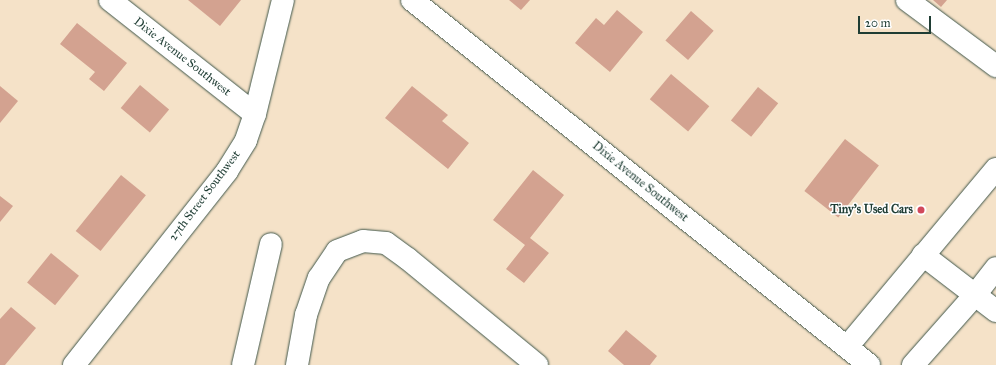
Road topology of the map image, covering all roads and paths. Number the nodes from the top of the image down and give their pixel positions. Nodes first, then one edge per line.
1 (110, 0) edge
2 (282, 0) edge
3 (412, 0) edge
4 (907, 0) edge
5 (996, 66) edge
6 (254, 114) junction
7 (996, 169) edge
8 (271, 244) dead end
9 (923, 255) junction
10 (996, 268) edge
11 (975, 295) junction
12 (996, 311) edge
13 (847, 347) junction
14 (74, 365) edge
15 (243, 365) edge
16 (297, 365) edge
17 (538, 365) edge
18 (869, 365) edge
19 (913, 365) edge

1 - 6 street, Dixie Avenue Southwest
2 - 6 street, 27th Street Southwest
3 - 13 street, Dixie Avenue Southwest
4 - 5 street
6 - 14 street, 27th Street Southwest
7 - 9 street
8 - 15 street
9 - 11 street
9 - 13 street
10 - 11 street
11 - 12 street
11 - 19 street
13 - 18 street, Dixie Avenue Southwest
16 - 17 street

